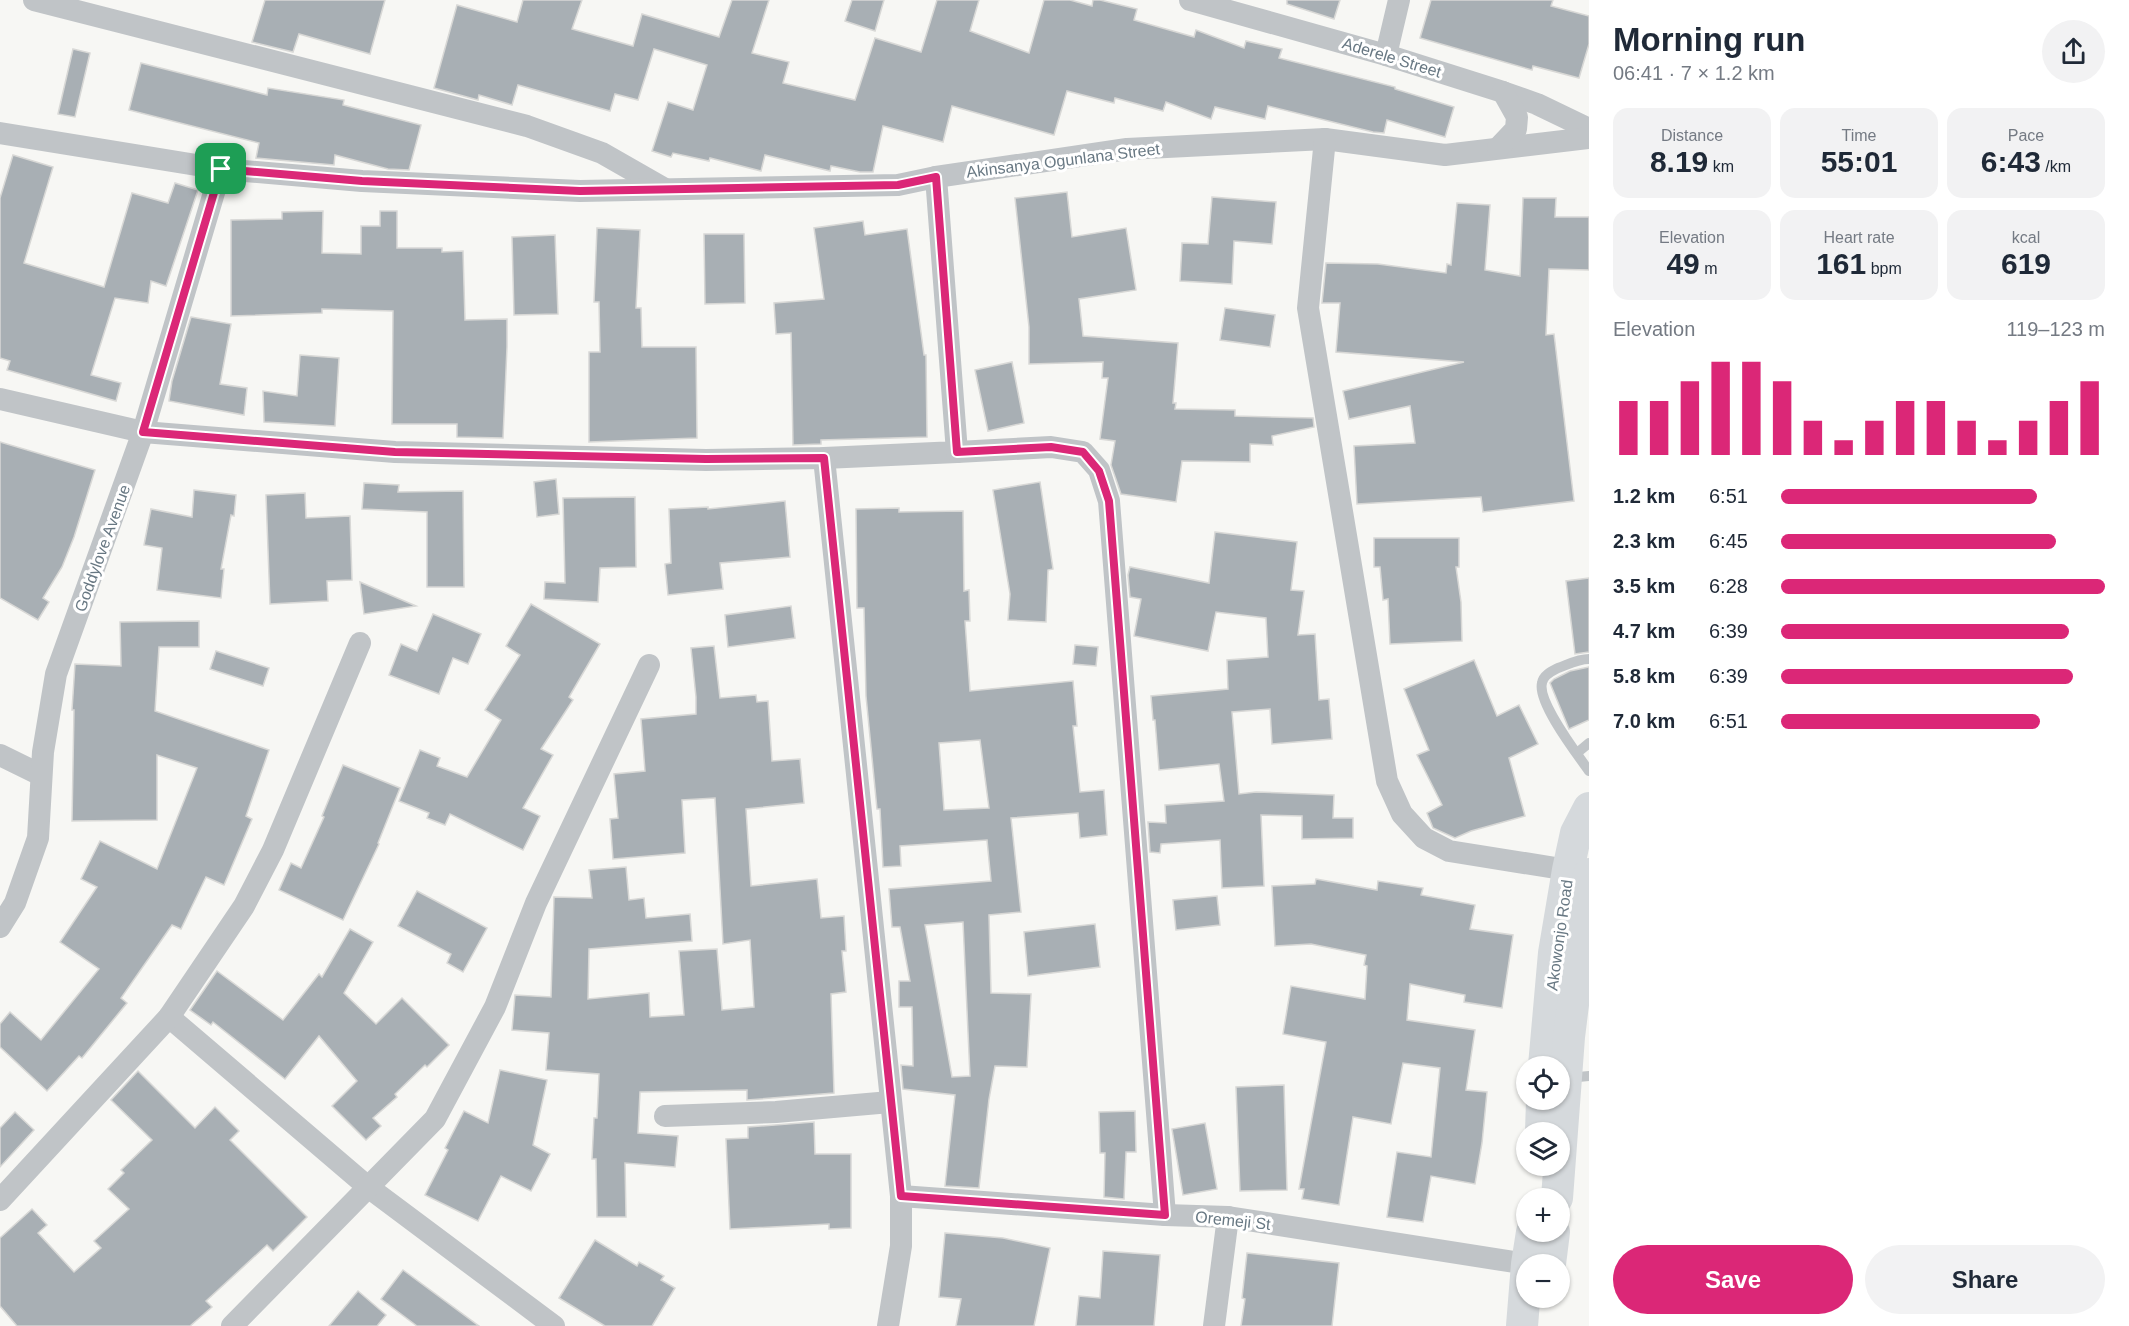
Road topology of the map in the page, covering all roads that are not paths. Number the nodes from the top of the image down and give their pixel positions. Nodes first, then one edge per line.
1 (34, 0) edge
2 (1190, 0) edge
3 (1399, 0) edge
4 (1386, 55) junction
5 (1503, 92) junction
6 (1558, 113) junction
7 (1589, 129) edge
8 (0, 132) edge
9 (1589, 138) edge
10 (1325, 139) junction
11 (1552, 142) junction
12 (1498, 148) junction
13 (221, 169) junction
14 (936, 177) junction
15 (665, 189) junction
16 (0, 399) edge
17 (143, 432) junction
18 (957, 452) junction
19 (824, 458) junction
20 (360, 643) dead end
21 (1589, 659) edge
22 (649, 665) dead end
23 (1589, 743) edge
24 (1577, 753) junction
25 (0, 755) edge
26 (1589, 771) edge
27 (41, 775) junction
28 (1589, 808) edge
29 (1578, 872) edge
30 (0, 927) edge
31 (169, 1017) junction
32 (1567, 1056) edge
33 (890, 1102) junction
34 (1563, 1110) edge
35 (665, 1116) dead end
36 (368, 1187) junction
37 (1558, 1188) edge
38 (901, 1196) junction
39 (0, 1200) edge
40 (1165, 1215) junction
41 (1228, 1216) junction
42 (1516, 1262) edge
43 (1523, 1308) edge
44 (1545, 1308) edge
45 (232, 1326) edge
46 (554, 1326) edge
47 (888, 1326) edge
48 (1214, 1326) edge
49 (1522, 1326) edge
50 (1543, 1326) edge

1 - 15 street
2 - 4 street, Aderele Street
3 - 4 street
4 - 5 street, Aderele Street
5 - 6 street, Aderele Street
5 - 12 street
6 - 7 street, Aderele Street
6 - 11 street
8 - 13 street, Akinsanya Ogunlana Street
9 - 11 street, Akinsanya Ogunlana Street
10 - 12 street, Akinsanya Ogunlana Street
10 - 14 street, Akinsanya Ogunlana Street
10 - 29 street
11 - 12 street, Akinsanya Ogunlana Street
13 - 15 street, Akinsanya Ogunlana Street
13 - 17 street, Goddylove Avenue
14 - 15 street, Akinsanya Ogunlana Street
14 - 18 street
16 - 17 street
17 - 19 street
17 - 27 street, Goddylove Avenue
18 - 19 street
18 - 40 street
19 - 33 street
20 - 31 street
21 - 24 lane
22 - 36 street
23 - 24 lane
24 - 26 lane
25 - 27 street
27 - 30 street, Goddylove Avenue
28 - 29 main road, Akowonjo Road
29 - 32 main road, Akowonjo Road
31 - 36 street
31 - 39 street
33 - 35 street
33 - 38 street
34 - 37 main road, Akowonjo Road
36 - 45 street
36 - 46 street
38 - 40 street, Oremeji St
38 - 47 street
40 - 41 street, Oremeji St
41 - 42 street, Oremeji St
41 - 48 street
43 - 49 main road
44 - 50 main road

